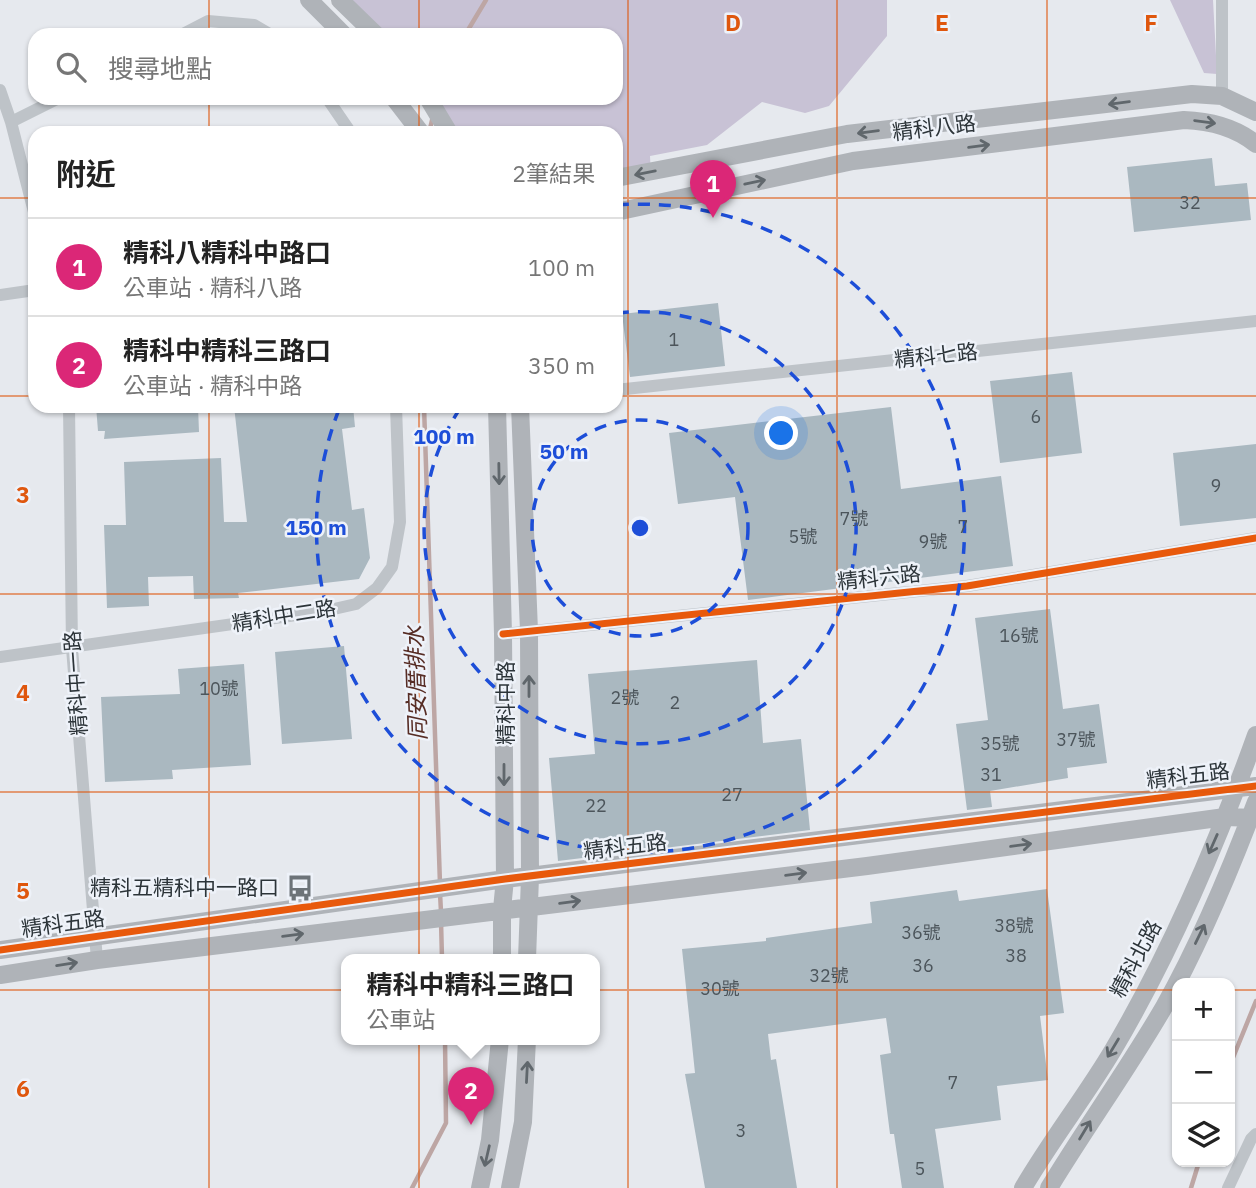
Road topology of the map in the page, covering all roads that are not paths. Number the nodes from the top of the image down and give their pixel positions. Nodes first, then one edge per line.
1 (309, 0) edge
2 (340, 0) edge
3 (1222, 0) edge
4 (194, 28) edge
5 (259, 28) edge
6 (337, 28) edge
7 (369, 28) edge
8 (0, 90) edge
9 (1222, 96) junction
10 (45, 105) edge
11 (332, 105) edge
12 (400, 105) edge
13 (432, 105) edge
14 (1256, 112) edge
15 (11, 122) junction
16 (346, 126) edge
17 (417, 126) edge
18 (445, 126) edge
19 (1256, 144) edge
20 (623, 177) edge
21 (28, 189) edge
22 (623, 210) edge
23 (28, 291) edge
24 (0, 295) edge
25 (1256, 321) edge
26 (623, 389) edge
27 (69, 413) edge
28 (396, 413) edge
29 (497, 413) edge
30 (520, 413) edge
31 (1256, 538) edge
32 (529, 631) junction
33 (503, 634) junction
34 (72, 648) junction
35 (0, 657) edge
36 (1256, 735) edge
37 (1256, 786) edge
38 (1237, 787) junction
39 (1254, 812) edge
40 (1226, 817) junction
41 (530, 877) junction
42 (505, 879) junction
43 (527, 907) junction
44 (502, 909) junction
45 (95, 937) junction
46 (0, 950) edge
47 (502, 954) edge
48 (527, 954) edge
49 (96, 960) junction
50 (0, 975) edge
51 (499, 1045) edge
52 (527, 1045) edge
53 (1256, 1133) edge
54 (480, 1188) edge
55 (510, 1188) edge
56 (1023, 1188) edge
57 (1049, 1188) edge
58 (1228, 1188) edge

1 - 6 street
2 - 7 street
3 - 9 street
4 - 5 street
8 - 15 street
9 - 14 street, 精科八路
9 -> 20 street, 精科八路
10 - 15 street
11 - 16 street
12 - 17 street
13 - 18 street
15 - 21 street
22 -> 19 street, 精科八路
23 - 24 street
25 - 26 street, 精科七路
27 - 34 street, 精科中一路
28 - 34 street, 精科中二路
29 -> 33 street, 精科中路
30 - 32 street, 精科中路
31 - 32 street, 精科六路
32 - 33 street, 精科六路
41 -> 32 street, 精科中路
33 -> 42 street, 精科中路
34 - 35 street, 精科中二路
34 - 45 street, 精科中一路
36 - 38 street, 精科北路
37 - 38 street, 精科五路
38 - 40 street, 精科北路
38 - 41 street, 精科五路
39 - 40 street, 精科五路
57 -> 39 street
43 -> 40 street, 精科五路
40 -> 56 street, 精科北路
41 - 42 street, 精科五路
41 - 43 street, 精科中路
42 - 44 street, 精科中路
42 - 45 street, 精科五路
43 - 44 street, 精科五路
43 - 48 street, 精科中路
44 - 47 street, 精科中路
49 -> 44 street, 精科五路
45 - 46 street, 精科五路
45 - 49 street, 精科中一路
50 -> 49 street, 精科五路
51 -> 54 street
55 -> 52 street
53 - 58 street

